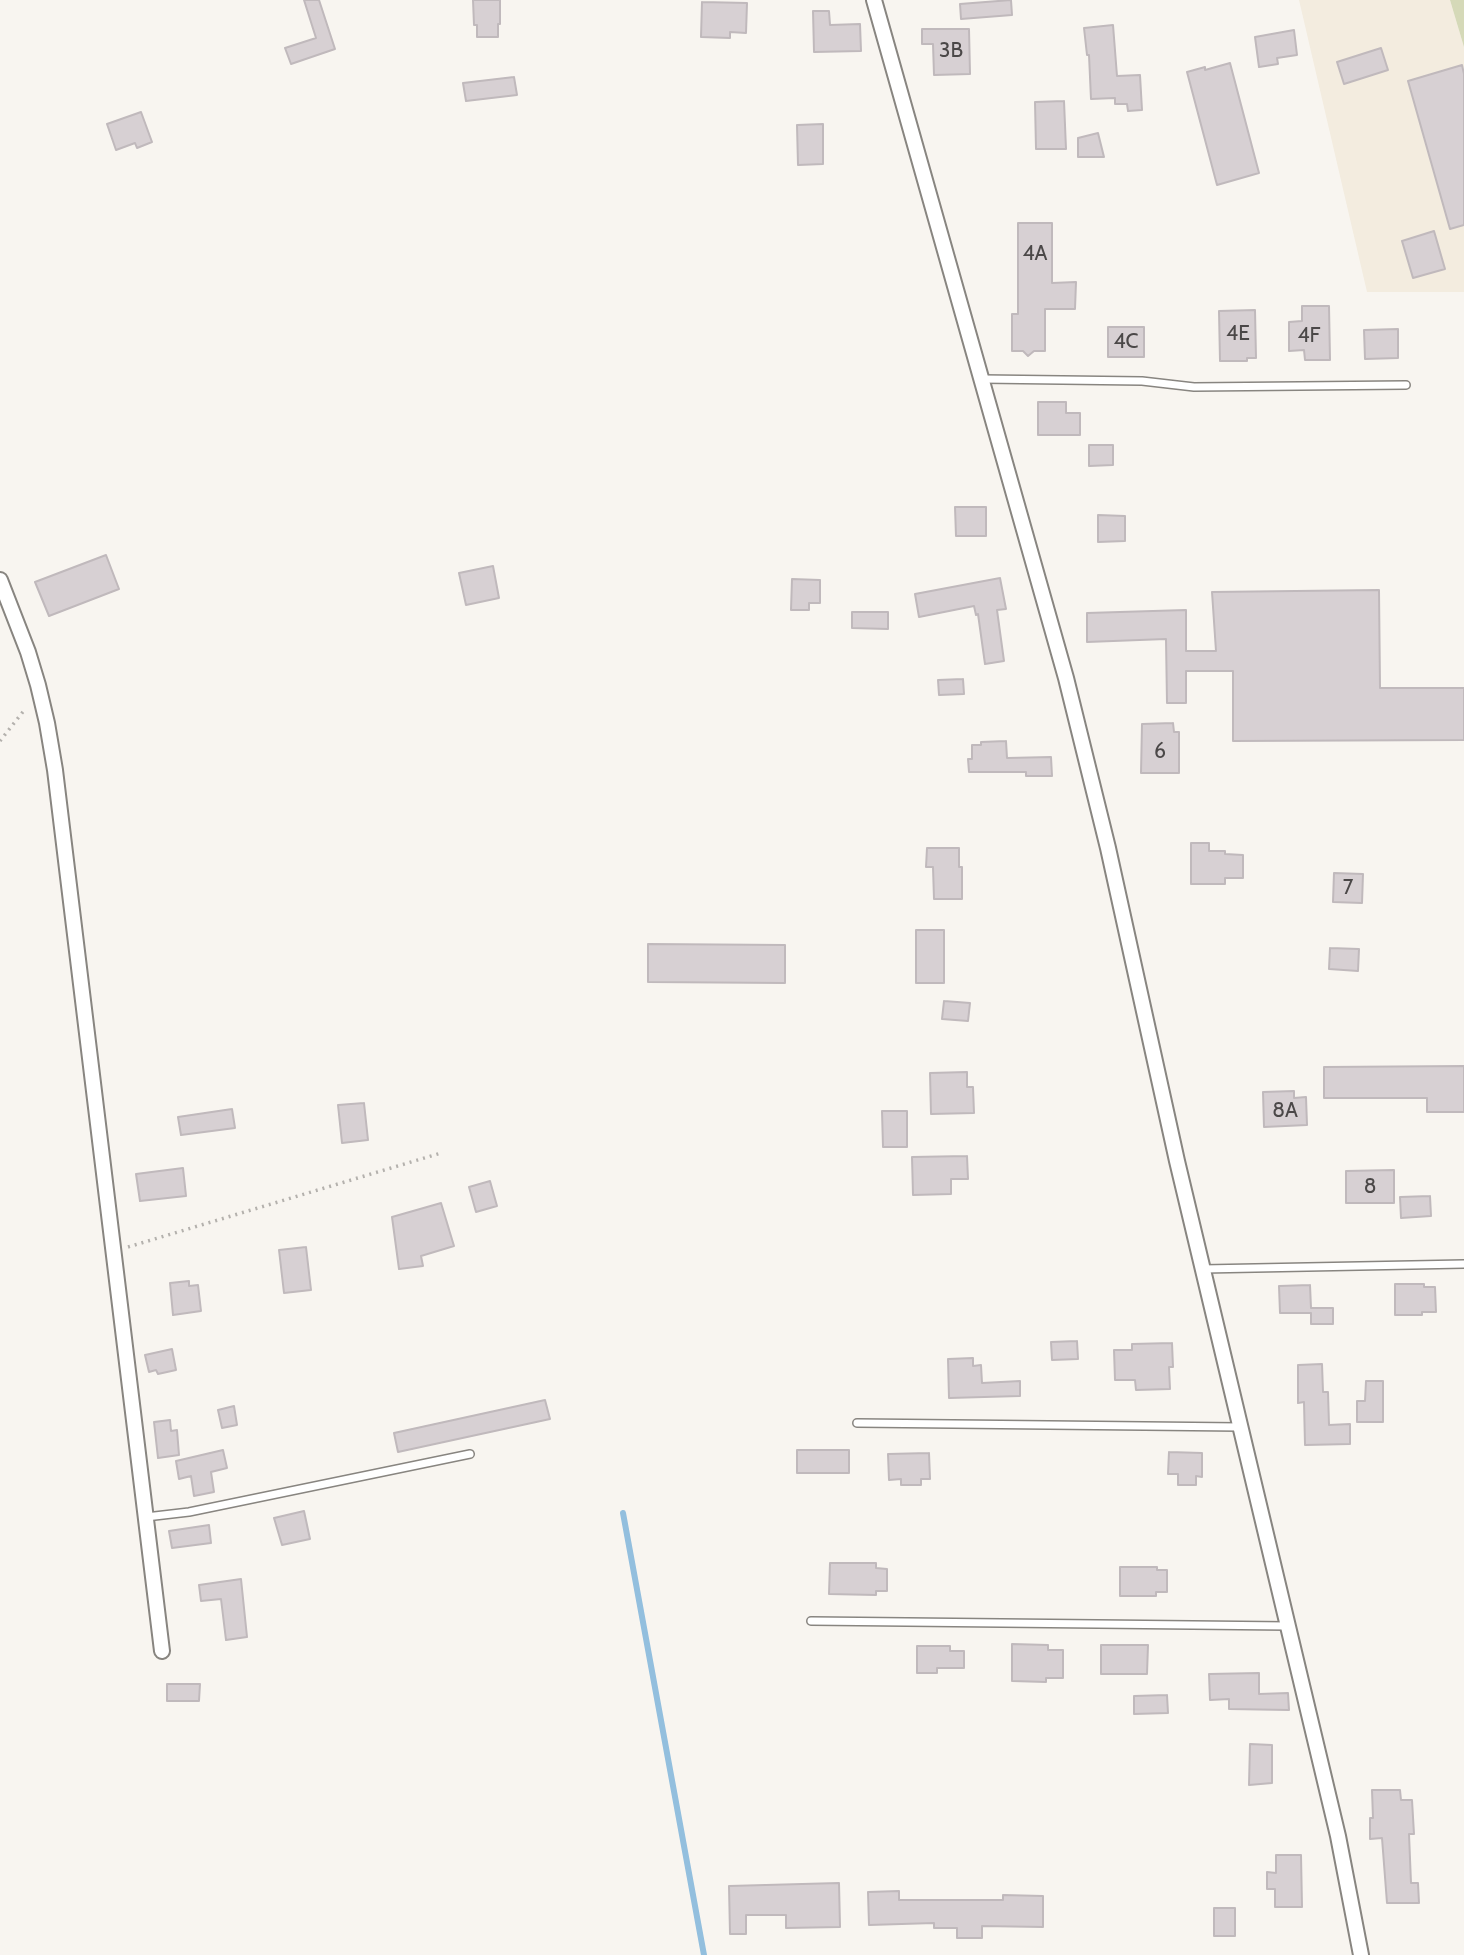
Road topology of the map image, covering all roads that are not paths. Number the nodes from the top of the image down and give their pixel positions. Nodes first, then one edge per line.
1 (874, 0) edge
2 (981, 379) junction
3 (1406, 385) dead end
4 (0, 580) edge
5 (1464, 1264) edge
6 (1203, 1269) junction
7 (857, 1423) dead end
8 (1241, 1427) junction
9 (470, 1454) dead end
10 (146, 1517) junction
11 (811, 1621) dead end
12 (1288, 1626) junction
13 (162, 1651) dead end
14 (1361, 1955) edge

1 - 2 street
2 - 3 lane
2 - 6 street
4 - 10 street
5 - 6 lane
6 - 8 street
7 - 8 lane
8 - 12 street
9 - 10 lane
10 - 13 street
11 - 12 lane
12 - 14 street

